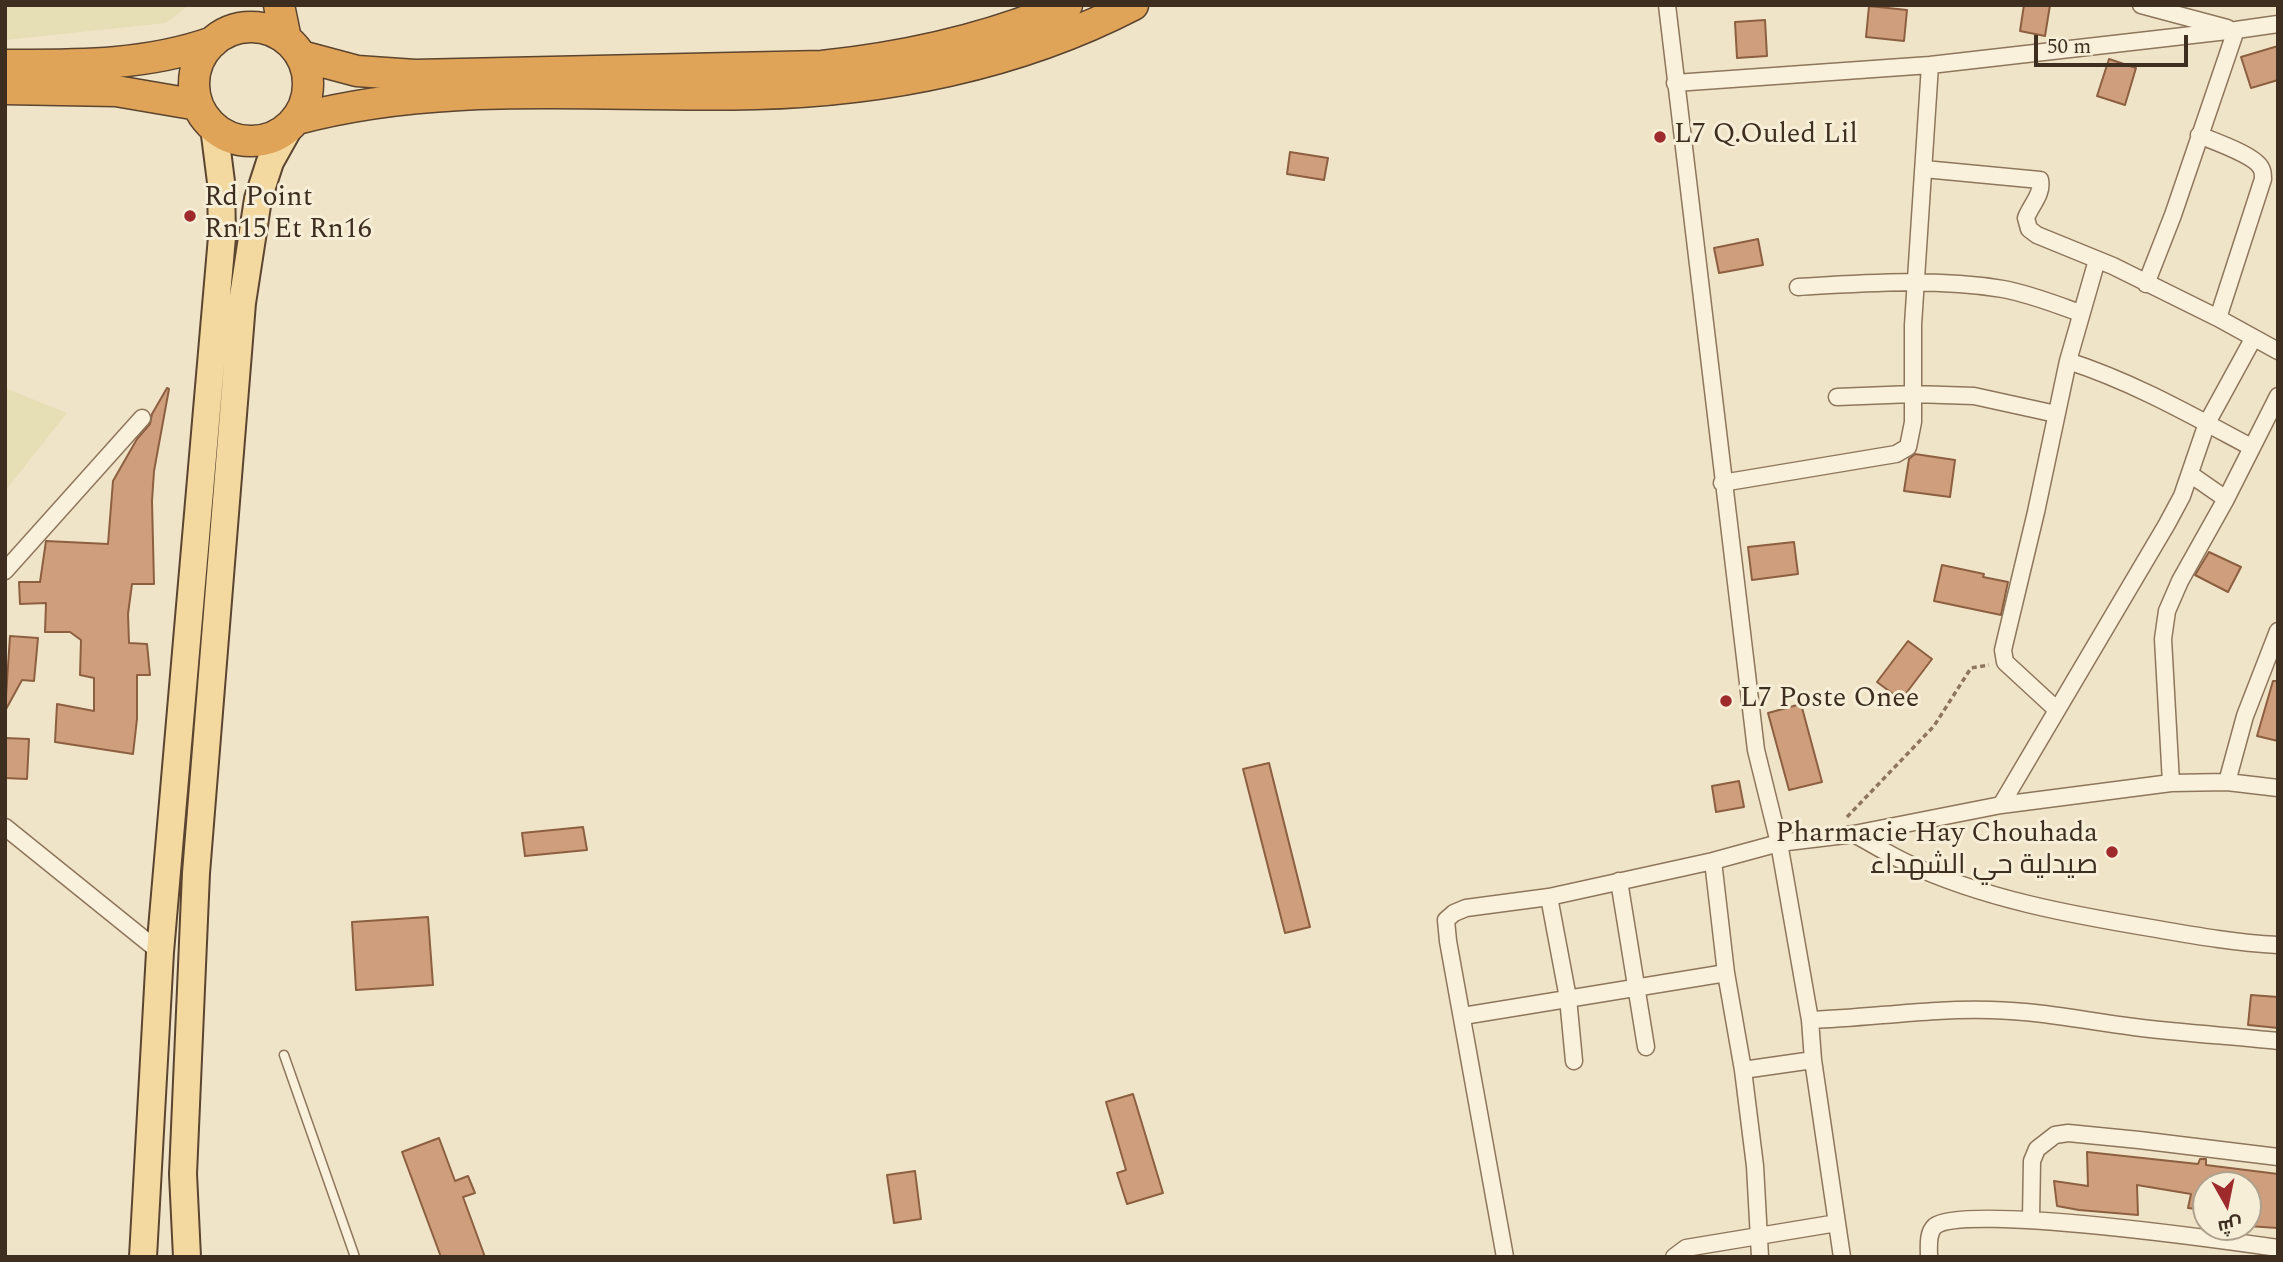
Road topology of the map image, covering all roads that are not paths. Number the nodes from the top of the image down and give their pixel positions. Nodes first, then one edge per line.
1 (231, 5) edge
2 (279, 5) edge
3 (1067, 5) edge
4 (1133, 5) edge
5 (1667, 5) edge
6 (2141, 5) edge
7 (2278, 24) edge
8 (2236, 30) junction
9 (217, 39) junction
10 (294, 48) junction
11 (5, 65) edge
12 (1930, 65) junction
13 (1675, 83) junction
14 (5, 89) edge
15 (206, 116) junction
16 (293, 123) junction
17 (2199, 135) junction
18 (1924, 169) junction
19 (2097, 260) junction
20 (1916, 283) junction
21 (2146, 284) junction
22 (1798, 287) dead end
23 (2080, 313) junction
24 (2218, 318) junction
25 (2253, 339) junction
26 (2278, 351) edge
27 (2068, 361) junction
28 (1913, 394) junction
29 (2278, 396) edge
30 (1837, 397) dead end
31 (2056, 415) junction
32 (142, 418) dead end
33 (2207, 424) junction
34 (2251, 447) junction
35 (2190, 474) junction
36 (1723, 483) junction
37 (2226, 499) junction
38 (5, 571) edge
39 (2278, 631) edge
40 (2057, 710) junction
41 (2227, 782) junction
42 (2171, 783) junction
43 (2278, 788) edge
44 (2001, 806) junction
45 (5, 827) edge
46 (1854, 834) junction
47 (1779, 843) junction
48 (1713, 861) junction
49 (1619, 881) junction
50 (1549, 897) junction
51 (2278, 945) edge
52 (160, 952) junction
53 (1726, 973) junction
54 (1637, 986) junction
55 (1568, 998) junction
56 (1463, 1016) junction
57 (1810, 1020) junction
58 (2278, 1041) edge
59 (1646, 1047) dead end
60 (284, 1055) dead end
61 (1813, 1060) junction
62 (1574, 1062) dead end
63 (1743, 1070) junction
64 (2278, 1157) edge
65 (2031, 1219) junction
66 (1837, 1223) junction
67 (1759, 1237) junction
68 (2278, 1248) edge
69 (143, 1257) edge
70 (187, 1257) edge
71 (355, 1257) edge
72 (1505, 1257) edge
73 (1674, 1257) edge
74 (1760, 1257) edge
75 (1842, 1257) edge
76 (1929, 1257) edge

1 - 9 highway
2 - 10 highway
3 - 10 highway
4 - 16 highway
5 - 13 street
6 - 8 street
7 - 8 street
8 - 12 street
8 - 17 street
9 - 10 highway
9 - 11 highway
9 - 15 highway
10 - 16 highway
12 - 13 street
12 - 18 street
13 - 36 street
14 - 15 highway
15 - 16 highway
15 - 52 main road
16 - 70 main road
17 - 21 street
17 - 24 street
18 - 19 street
18 - 20 street
19 - 21 street
19 - 23 street
20 - 22 street
20 - 23 street
20 - 28 street
21 - 24 street
23 - 27 street
24 - 25 street
25 - 26 street
25 - 33 street
27 - 31 street
27 - 33 street
28 - 30 street
28 - 31 street
28 - 36 street
29 - 34 street
31 - 40 street
32 - 38 street
33 - 34 street
33 - 35 street
34 - 37 street
35 - 37 street
35 - 40 street
36 - 47 street
37 - 42 street
39 - 41 street
40 - 44 street
41 - 42 street
41 - 43 street
42 - 44 street
44 - 46 street
45 - 52 street
46 - 47 street
46 - 51 street
47 - 48 street
47 - 57 street
48 - 49 street
48 - 53 street
49 - 50 street
49 - 54 street
50 - 55 street
50 - 56 street
52 - 69 main road
53 - 54 street
53 - 63 street
54 - 55 street
54 - 59 street
55 - 56 street
55 - 62 street
56 - 72 street
57 - 58 street
57 - 61 street
60 - 71 lane
61 - 63 street
61 - 66 street
63 - 67 street
64 - 65 street
65 - 68 street
65 - 76 street
66 - 67 street
66 - 75 street
67 - 73 street
67 - 74 street

